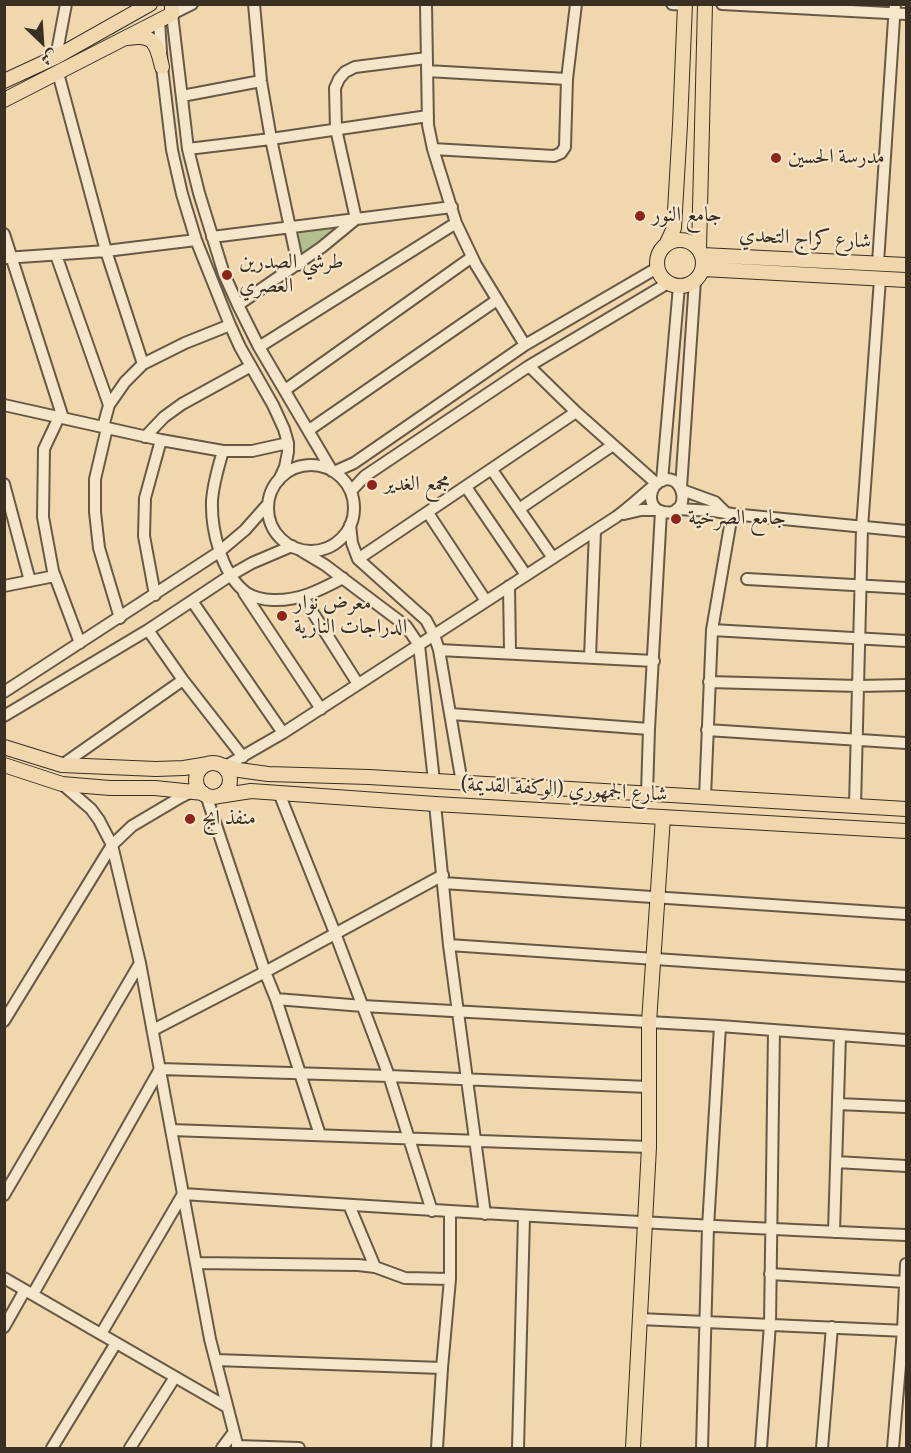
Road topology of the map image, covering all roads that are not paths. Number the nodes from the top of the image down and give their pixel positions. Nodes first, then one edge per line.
1 (66, 4) edge
2 (127, 4) edge
3 (150, 4) edge
4 (157, 4) edge
5 (192, 4) edge
6 (254, 4) edge
7 (426, 4) edge
8 (576, 4) edge
9 (705, 4) edge
10 (722, 4) edge
11 (681, 5) edge
12 (799, 7) edge
13 (899, 11) edge
14 (168, 13) edge
15 (93, 37) junction
16 (121, 40) junction
17 (56, 57) junction
18 (427, 58) junction
19 (162, 67) junction
20 (427, 71) junction
21 (58, 73) junction
22 (567, 79) junction
23 (4, 81) edge
24 (261, 81) junction
25 (182, 96) junction
26 (4, 100) edge
27 (428, 116) junction
28 (336, 129) junction
29 (271, 139) junction
30 (188, 149) junction
31 (433, 149) junction
32 (452, 207) junction
33 (356, 219) junction
34 (456, 223) junction
35 (290, 226) junction
36 (4, 234) edge
37 (212, 237) junction
38 (196, 240) junction
39 (668, 243) junction
40 (106, 251) junction
41 (56, 255) junction
42 (472, 257) junction
43 (8, 258) edge
44 (700, 263) junction
45 (878, 263) junction
46 (298, 265) junction
47 (906, 265) edge
48 (657, 268) junction
49 (880, 279) junction
50 (906, 280) edge
51 (674, 284) junction
52 (497, 300) junction
53 (238, 305) junction
54 (230, 325) junction
55 (525, 345) junction
56 (259, 347) junction
57 (143, 364) junction
58 (251, 366) junction
59 (529, 366) junction
60 (285, 390) junction
61 (5, 405) edge
62 (109, 405) junction
63 (576, 412) junction
64 (61, 418) junction
65 (105, 428) junction
66 (309, 429) junction
67 (146, 436) junction
68 (161, 440) junction
69 (288, 443) junction
70 (613, 445) junction
71 (223, 452) junction
72 (492, 470) junction
73 (333, 471) junction
74 (279, 480) junction
75 (4, 484) edge
76 (657, 484) junction
77 (466, 488) junction
78 (682, 489) junction
79 (351, 491) junction
80 (268, 504) junction
81 (519, 509) junction
82 (677, 509) junction
83 (659, 511) junction
84 (428, 513) junction
85 (729, 513) junction
86 (616, 517) junction
87 (350, 525) junction
88 (862, 528) junction
89 (595, 531) junction
90 (906, 531) edge
91 (296, 548) junction
92 (219, 552) junction
93 (553, 558) junction
94 (358, 559) junction
95 (231, 574) junction
96 (526, 575) junction
97 (55, 576) junction
98 (343, 578) junction
99 (747, 579) dead end
100 (30, 581) junction
101 (4, 586) edge
102 (509, 586) junction
103 (860, 586) junction
104 (906, 588) edge
105 (243, 590) junction
106 (155, 595) junction
107 (303, 597) junction
108 (192, 601) junction
109 (486, 602) junction
110 (120, 618) junction
111 (148, 630) junction
112 (712, 630) junction
113 (434, 635) junction
114 (859, 638) junction
115 (906, 641) edge
116 (80, 644) junction
117 (419, 645) junction
118 (439, 650) junction
119 (510, 652) junction
120 (590, 657) junction
121 (654, 661) junction
122 (183, 680) junction
123 (709, 682) junction
124 (358, 684) junction
125 (906, 685) edge
126 (858, 686) junction
127 (4, 692) edge
128 (321, 709) junction
129 (451, 714) junction
130 (4, 716) edge
131 (649, 729) junction
132 (707, 730) junction
133 (283, 733) junction
134 (856, 740) junction
135 (906, 743) edge
136 (4, 747) edge
137 (243, 756) junction
138 (4, 765) edge
139 (62, 765) junction
140 (219, 765) junction
141 (434, 781) junction
142 (462, 783) junction
143 (62, 784) junction
144 (621, 792) junction
145 (204, 793) junction
146 (279, 793) junction
147 (648, 794) junction
148 (705, 797) junction
149 (728, 798) junction
150 (435, 804) junction
151 (855, 806) junction
152 (906, 809) edge
153 (619, 814) junction
154 (663, 817) junction
155 (727, 820) junction
156 (906, 831) edge
157 (112, 844) junction
158 (443, 879) junction
159 (657, 898) junction
160 (906, 914) edge
161 (335, 933) junction
162 (449, 945) junction
163 (653, 959) junction
164 (140, 963) junction
165 (265, 972) junction
166 (906, 976) edge
167 (276, 999) junction
168 (10, 1003) edge
169 (363, 1006) junction
170 (457, 1012) junction
171 (4, 1021) edge
172 (650, 1022) junction
173 (720, 1026) junction
174 (153, 1030) junction
175 (774, 1030) junction
176 (840, 1035) junction
177 (906, 1040) edge
178 (160, 1069) junction
179 (301, 1073) junction
180 (388, 1076) junction
181 (466, 1079) junction
182 (648, 1087) junction
183 (838, 1104) junction
184 (906, 1107) edge
185 (171, 1130) junction
186 (320, 1135) junction
187 (410, 1138) junction
188 (474, 1142) junction
189 (649, 1147) junction
190 (836, 1162) junction
191 (906, 1166) edge
192 (183, 1194) junction
193 (4, 1195) edge
194 (349, 1205) junction
195 (432, 1211) junction
196 (450, 1212) junction
197 (485, 1214) junction
198 (524, 1217) junction
199 (645, 1223) junction
200 (708, 1227) junction
201 (771, 1230) junction
202 (834, 1232) junction
203 (906, 1235) edge
204 (196, 1263) junction
205 (906, 1264) edge
206 (375, 1267) junction
207 (770, 1274) junction
208 (4, 1278) edge
209 (450, 1279) junction
210 (906, 1281) edge
211 (29, 1292) junction
212 (639, 1319) junction
213 (705, 1321) junction
214 (770, 1324) junction
215 (832, 1327) junction
216 (4, 1328) edge
217 (905, 1331) edge
218 (101, 1334) junction
219 (116, 1343) junction
220 (216, 1360) junction
221 (442, 1368) junction
222 (175, 1377) junction
223 (227, 1407) junction
224 (234, 1432) junction
225 (238, 1447) edge
226 (52, 1449) edge
227 (130, 1449) edge
228 (222, 1449) edge
229 (299, 1449) edge
230 (437, 1449) edge
231 (518, 1449) edge
232 (633, 1449) edge
233 (702, 1449) edge
234 (760, 1449) edge
235 (822, 1449) edge
236 (893, 1449) edge

1 - 17 street
2 - 15 main road
3 - 15 main road
4 - 14 main road
5 - 14 street
6 - 24 street
7 - 18 street
8 - 22 street
9 - 44 main road
10 - 12 street
11 - 39 main road
12 - 13 street
13 - 45 street
14 - 16 main road
14 - 19 street
14 - 25 street
15 - 17 main road
16 - 19 main road
16 - 21 main road
17 - 23 main road
18 - 20 street
18 - 28 street
19 - 38 street
20 - 22 street
20 - 27 street
21 - 26 main road
21 - 40 street
22 - 31 street
24 - 25 street
24 - 29 street
25 - 30 street
27 - 28 street
27 - 31 street
28 - 29 street
28 - 33 street
29 - 30 street
29 - 35 street
30 - 37 street
31 - 32 street
32 - 33 street
32 - 34 street
33 - 35 street
33 - 46 street
34 - 42 street
34 - 56 street
35 - 37 street
35 - 46 street
36 - 43 street
37 - 53 street
38 - 40 street
38 - 54 street
39 - 44 main road
39 - 48 main road
40 - 41 street
40 - 57 street
41 - 43 street
41 - 62 street
42 - 52 street
42 - 60 street
43 - 64 street
44 - 45 main road, شارع كراج التحدي
44 - 49 main road
44 - 51 main road
44 - 78 street
45 - 47 main road, شارع كراج التحدي
46 - 53 street
48 - 51 main road
48 - 55 street
49 - 50 main road
49 - 88 street
51 - 59 street
51 - 76 street
52 - 55 street
52 - 66 street
53 - 56 street
54 - 57 street
54 - 58 street
55 - 73 street
56 - 60 street
57 - 62 street
58 - 67 street
58 - 69 street
59 - 63 street
59 - 79 street
60 - 66 street
61 - 64 street
62 - 65 street
63 - 70 street
63 - 72 street
64 - 65 street
64 - 97 street
65 - 67 street
65 - 110 street
66 - 73 street
67 - 68 street
68 - 71 street
68 - 106 street
69 - 71 street
69 - 74 street
70 - 76 street
70 - 81 street
71 - 92 street
72 - 77 street
72 - 81 street
73 - 74 street
73 - 79 street
74 - 80 street
75 - 100 street
76 - 78 street
76 - 83 street
76 - 86 street
77 - 84 street
77 - 96 street
78 - 82 street
78 - 85 street
79 - 87 street
80 - 91 street
80 - 92 street
81 - 93 street
82 - 83 street
82 - 85 street
83 - 86 street
83 - 121 street
84 - 94 street
84 - 109 street
85 - 88 street
85 - 112 street
86 - 89 street
87 - 91 street
87 - 94 street
88 - 90 street
88 - 103 street
89 - 93 street
89 - 120 street
91 - 95 street
91 - 98 street
92 - 95 street
92 - 106 street
93 - 96 street
94 - 113 street
95 - 105 street
95 - 108 street
96 - 102 street
97 - 100 street
97 - 116 street
98 - 107 street
98 - 117 street
99 - 103 street
100 - 101 street
102 - 109 street
102 - 119 street
103 - 104 street
103 - 114 street
105 - 107 street
105 - 128 street
106 - 110 street
107 - 124 street
108 - 111 street
108 - 133 street
109 - 113 street
110 - 116 street
111 - 122 street
111 - 130 street
112 - 114 street
112 - 123 street
113 - 117 street
113 - 118 street
114 - 115 street
114 - 126 street
116 - 127 street
117 - 124 street
117 - 141 street
118 - 119 street
118 - 129 street
119 - 120 street
120 - 121 street
121 - 131 street
122 - 137 street
122 - 139 street
123 - 126 street
123 - 132 street
124 - 128 street
125 - 126 street
126 - 134 street
128 - 133 street
129 - 131 street
129 - 142 street
131 - 147 street
132 - 134 street
132 - 148 street
133 - 137 street
134 - 135 street
134 - 151 street
136 - 139 main road, شارع الجمهوري (الوكفة القديمة)
137 - 140 street
138 - 143 main road, شارع الجمهوري (الوكفة القديمة)
139 - 140 main road, شارع الجمهوري (الوكفة القديمة)
140 - 141 main road, شارع الجمهوري (الوكفة القديمة)
140 - 145 main road
140 - 145 main road
141 - 142 main road, شارع الجمهوري (الوكفة القديمة)
142 - 144 main road, شارع الجمهوري (الوكفة القديمة)
143 - 145 main road, شارع الجمهوري (الوكفة القديمة)
143 - 157 street
144 - 147 main road, شارع الجمهوري (الوكفة القديمة)
144 - 153 main road
145 - 146 main road, شارع الجمهوري (الوكفة القديمة)
145 - 157 street
145 - 165 street
146 - 150 main road, شارع الجمهوري (الوكفة القديمة)
146 - 161 street
147 - 148 main road, شارع الجمهوري (الوكفة القديمة)
148 - 149 main road, شارع الجمهوري (الوكفة القديمة)
149 - 151 main road, شارع الجمهوري (الوكفة القديمة)
149 - 155 main road
150 - 153 main road, شارع الجمهوري (الوكفة القديمة)
150 - 158 street
151 - 152 main road, شارع الجمهوري (الوكفة القديمة)
153 - 154 main road, شارع الجمهوري (الوكفة القديمة)
154 - 155 main road, شارع الجمهوري (الوكفة القديمة)
154 - 159 main road
155 - 156 main road, شارع الجمهوري (الوكفة القديمة)
157 - 164 street
157 - 168 street
158 - 159 street
158 - 161 street
158 - 162 street
159 - 160 street
159 - 163 main road
161 - 165 street
161 - 169 street
162 - 163 street
162 - 170 street
163 - 166 street
163 - 172 main road
164 - 174 street
164 - 193 street
165 - 167 street
165 - 174 street
167 - 169 street
167 - 179 street
168 - 171 street
169 - 170 street
169 - 180 street
170 - 172 street
170 - 181 street
172 - 173 street
172 - 182 main road
173 - 175 street
173 - 200 street
174 - 178 street
175 - 176 street
175 - 201 street
176 - 177 street
176 - 183 street
178 - 179 street
178 - 185 street
178 - 211 street
179 - 180 street
179 - 186 street
180 - 181 street
180 - 187 street
181 - 182 street
181 - 188 street
182 - 189 main road
183 - 184 street
183 - 190 street
185 - 186 street
185 - 192 street
186 - 187 street
187 - 188 street
187 - 195 street
188 - 189 street
188 - 197 street
189 - 199 main road
190 - 191 street
190 - 202 street
192 - 194 street
192 - 204 street
192 - 218 street
194 - 195 street
194 - 206 street
195 - 196 street
196 - 197 street
196 - 209 street
197 - 198 street
198 - 199 street
198 - 231 street
199 - 200 street
199 - 212 main road
200 - 201 street
200 - 213 street
201 - 202 street
201 - 207 street
202 - 203 street
204 - 206 street
204 - 220 street
205 - 210 street
206 - 209 street
207 - 210 street
207 - 214 street
208 - 211 street
209 - 221 street
210 - 217 street
211 - 216 street
211 - 218 street
212 - 213 street
212 - 232 main road
213 - 214 street
213 - 233 street
214 - 215 street
214 - 234 street
215 - 217 street
215 - 235 street
217 - 236 street
218 - 219 street
219 - 222 street
219 - 226 street
220 - 221 street
220 - 223 street
221 - 230 street
222 - 223 street
222 - 227 street
223 - 224 street
224 - 225 street
224 - 228 street
225 - 229 street

